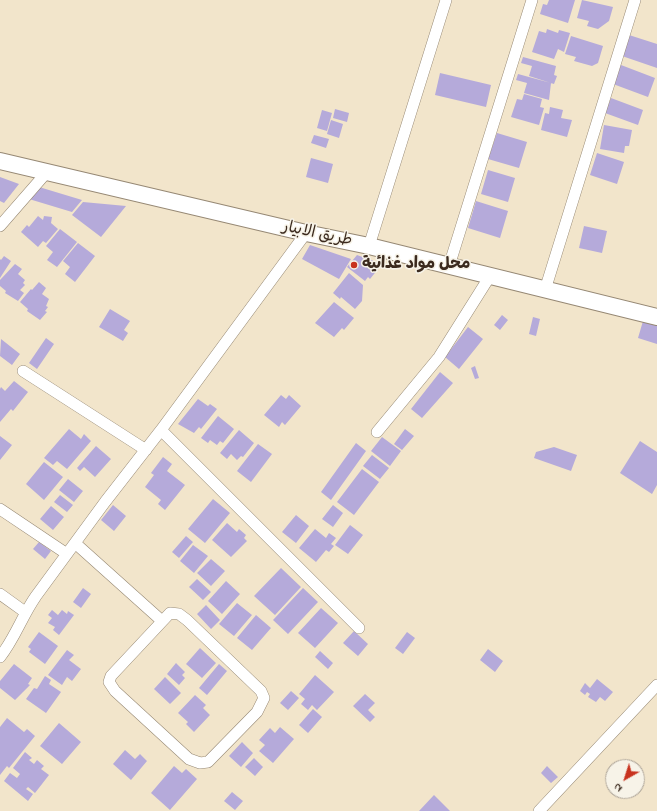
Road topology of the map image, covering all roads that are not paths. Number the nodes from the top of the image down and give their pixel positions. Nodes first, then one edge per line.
1 (446, 0) edge
2 (532, 0) edge
3 (635, 0) edge
4 (0, 161) edge
5 (47, 172) junction
6 (0, 226) edge
7 (306, 233) junction
8 (369, 246) junction
9 (449, 266) junction
10 (490, 276) junction
11 (545, 290) junction
12 (657, 317) edge
13 (23, 372) dead end
14 (161, 430) junction
15 (376, 432) dead end
16 (146, 450) junction
17 (0, 509) edge
18 (75, 543) junction
19 (67, 554) junction
20 (0, 594) edge
21 (25, 612) junction
22 (162, 621) junction
23 (359, 628) dead end
24 (0, 657) edge
25 (657, 685) edge
26 (539, 811) edge

1 - 8 street
2 - 9 street
3 - 11 street
4 - 5 main road, طريق الابيار
5 - 6 street
5 - 7 main road, طريق الابيار
7 - 8 main road, طريق الابيار
7 - 14 street
8 - 9 main road, طريق الابيار
9 - 10 main road, طريق الابيار
10 - 11 main road, طريق الابيار
10 - 15 street
11 - 12 main road, طريق الابيار
13 - 16 street
14 - 16 street
14 - 23 street
16 - 18 street
17 - 19 street
18 - 19 street
18 - 22 street
19 - 21 street
20 - 21 street
21 - 24 street
22 - 22 street
25 - 26 street

